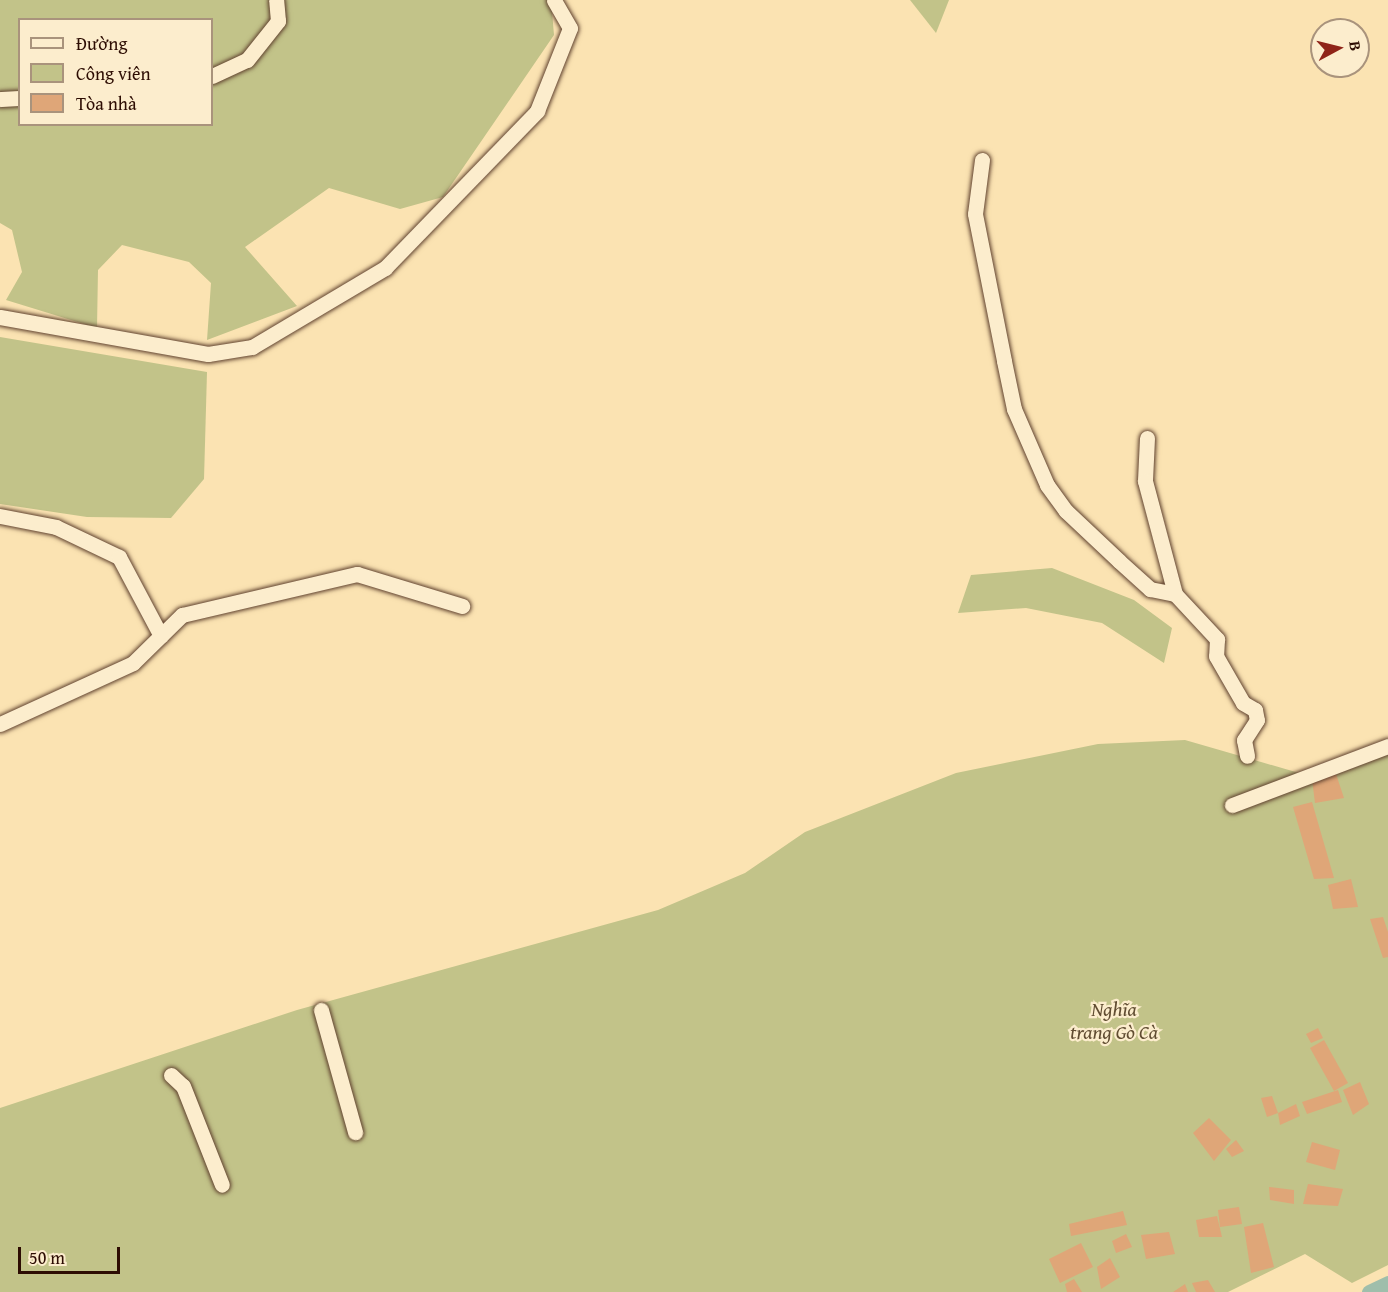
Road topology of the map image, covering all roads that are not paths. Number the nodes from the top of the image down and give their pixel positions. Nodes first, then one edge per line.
1 (276, 0) edge
2 (554, 0) edge
3 (213, 76) edge
4 (18, 98) edge
5 (0, 99) edge
6 (982, 160) dead end
7 (0, 316) edge
8 (1147, 438) dead end
9 (0, 516) edge
10 (1175, 594) junction
11 (462, 606) dead end
12 (161, 636) junction
13 (0, 724) edge
14 (1388, 746) edge
15 (1247, 756) dead end
16 (1232, 805) dead end
17 (321, 1010) dead end
18 (171, 1075) dead end
19 (355, 1132) dead end
20 (222, 1185) dead end

1 - 3 street
2 - 7 street
4 - 5 street
6 - 10 street
8 - 10 street
9 - 12 street
10 - 15 street
11 - 12 street
12 - 13 street
14 - 16 street
17 - 19 street
18 - 20 street

